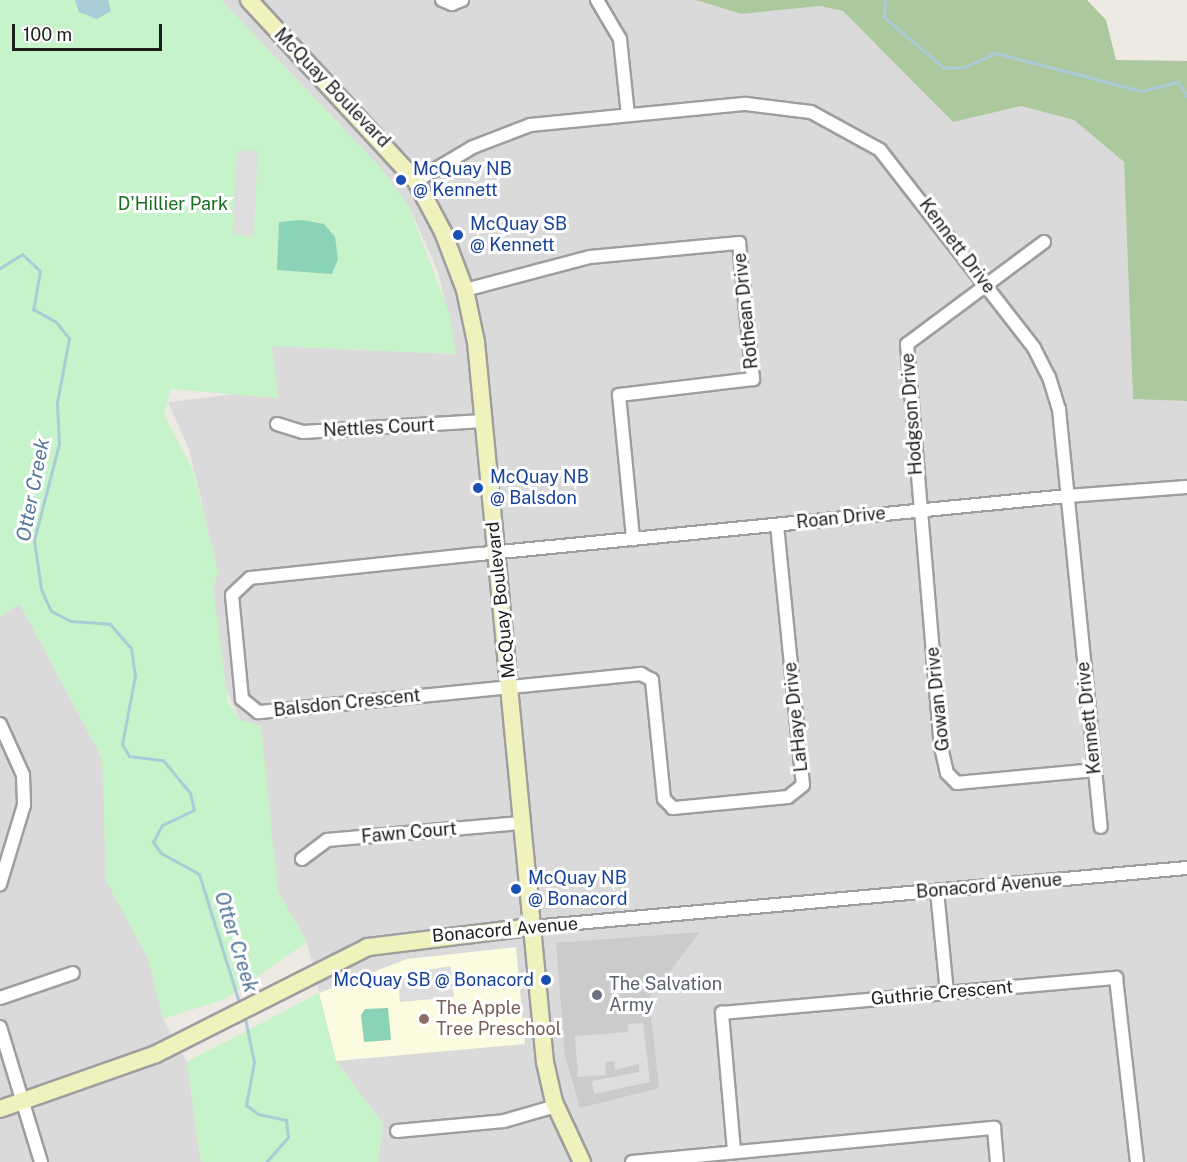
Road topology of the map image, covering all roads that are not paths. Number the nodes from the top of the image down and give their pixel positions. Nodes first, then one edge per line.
1 (249, 0) edge
2 (442, 0) edge
3 (462, 0) edge
4 (597, 0) edge
5 (628, 115) junction
6 (416, 181) junction
7 (1044, 242) dead end
8 (986, 284) junction
9 (465, 290) junction
10 (483, 421) junction
11 (277, 424) dead end
12 (1187, 487) edge
13 (1067, 496) junction
14 (920, 511) junction
15 (777, 525) junction
16 (633, 539) junction
17 (496, 553) junction
18 (509, 687) junction
19 (0, 724) edge
20 (1094, 770) junction
21 (522, 823) junction
22 (1101, 827) dead end
23 (302, 859) dead end
24 (1187, 868) edge
25 (0, 884) edge
26 (937, 891) junction
27 (532, 927) junction
28 (73, 973) dead end
29 (947, 993) junction
30 (0, 998) edge
31 (0, 1027) edge
32 (22, 1103) junction
33 (556, 1106) junction
34 (0, 1109) edge
35 (397, 1131) dead end
36 (734, 1151) junction
37 (41, 1162) edge
38 (582, 1162) edge
39 (632, 1162) edge
40 (997, 1162) edge
41 (1137, 1162) edge

1 - 6 street, McQuay Boulevard
2 - 3 street
4 - 5 street
5 - 6 street, Kennett Drive
5 - 8 street, Kennett Drive
6 - 9 street, McQuay Boulevard
7 - 8 street
8 - 13 street, Kennett Drive
8 - 14 street, Hodgson Drive
9 - 10 street, McQuay Boulevard
9 - 16 street, Rothean Drive
10 - 11 street, Nettles Court
10 - 17 street, McQuay Boulevard
12 - 13 street, Roan Drive
13 - 14 street, Roan Drive
13 - 20 street, Kennett Drive
14 - 15 street, Roan Drive
14 - 20 street, Gowan Drive
15 - 16 street, Roan Drive
15 - 18 street, LaHaye Drive
16 - 17 street, Roan Drive
17 - 18 street, McQuay Boulevard
17 - 18 street, Balsdon Crescent
18 - 21 street, McQuay Boulevard
19 - 25 street
20 - 22 street, Kennett Drive
21 - 23 street, Fawn Court
21 - 27 street, McQuay Boulevard
24 - 26 street, Bonacord Avenue
26 - 27 street, Bonacord Avenue
26 - 29 street
27 - 32 street, Bonacord Avenue
27 - 33 street, McQuay Boulevard
28 - 30 street
29 - 36 street, Guthrie Crescent
29 - 41 street, Guthrie Crescent
31 - 32 street
32 - 34 street, Bonacord Avenue
32 - 37 street
33 - 35 street
33 - 38 street, McQuay Boulevard
36 - 39 street
36 - 40 street

